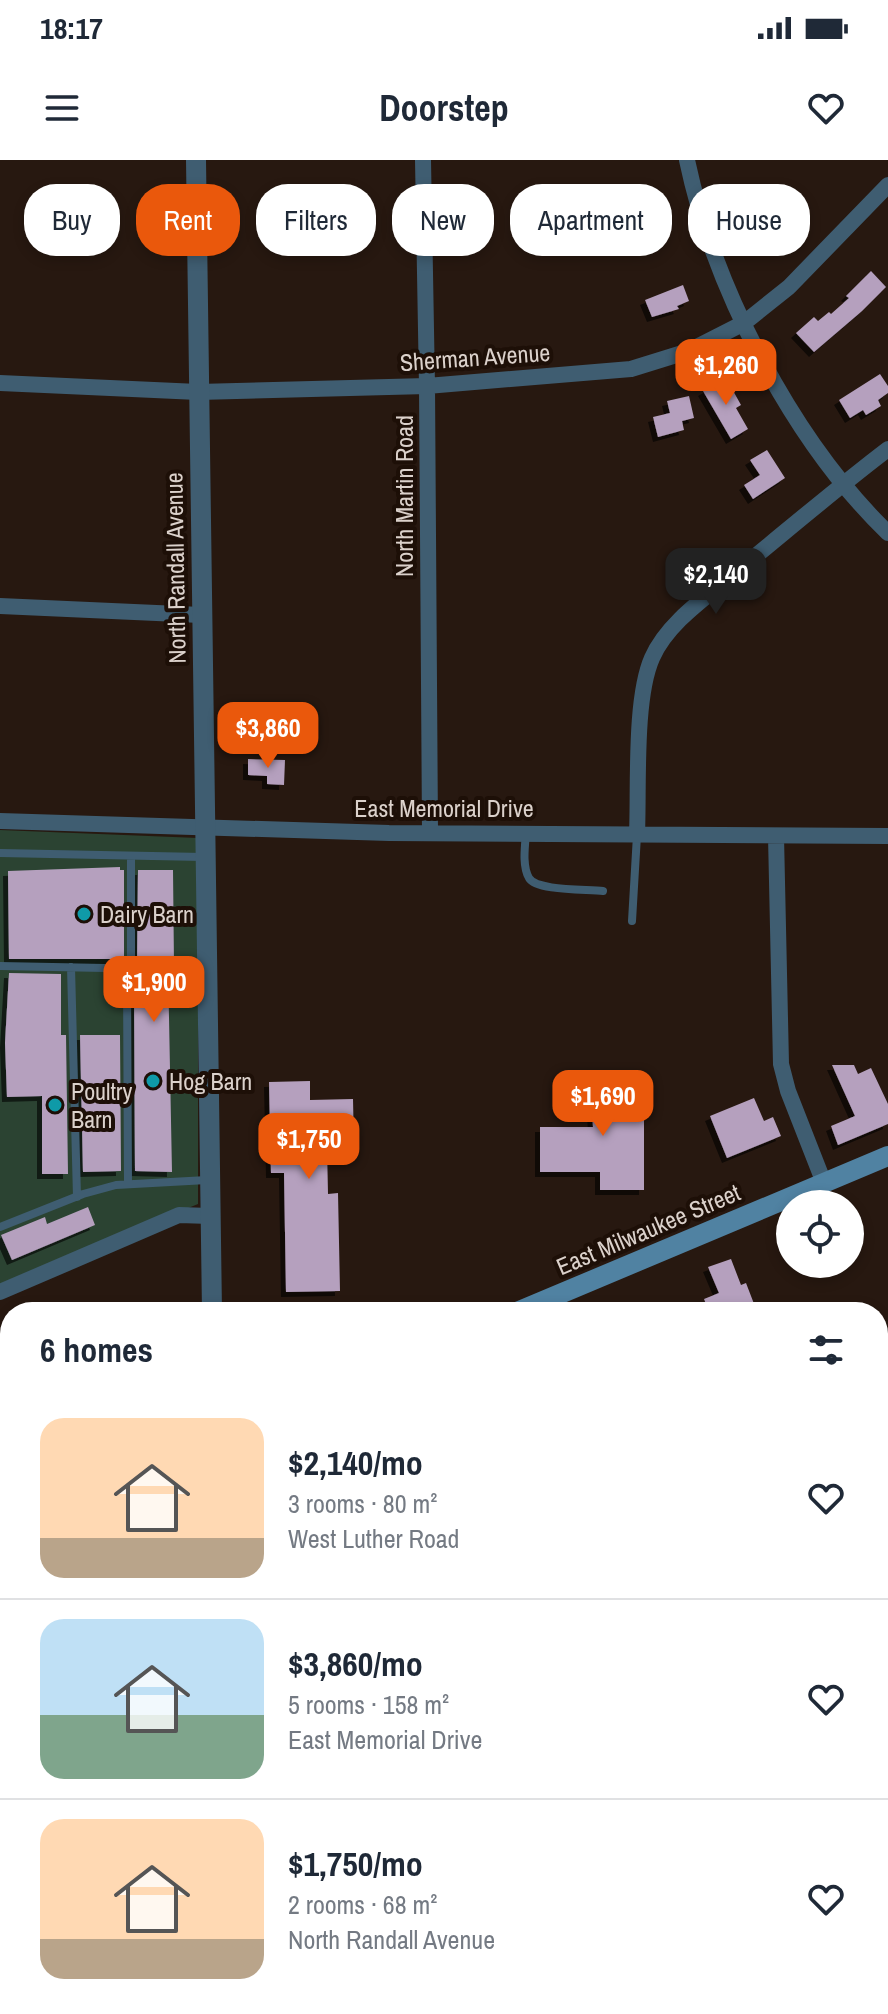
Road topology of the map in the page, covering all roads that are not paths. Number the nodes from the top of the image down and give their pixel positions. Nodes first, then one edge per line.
1 (196, 160) edge
2 (423, 160) edge
3 (687, 160) edge
4 (888, 185) edge
5 (744, 323) junction
6 (0, 383) edge
7 (427, 386) junction
8 (198, 392) junction
9 (888, 449) edge
10 (842, 484) junction
11 (888, 533) edge
12 (0, 606) edge
13 (201, 615) junction
14 (0, 821) edge
15 (206, 827) junction
16 (430, 832) junction
17 (526, 832) junction
18 (637, 834) junction
19 (776, 836) junction
20 (888, 836) edge
21 (0, 853) edge
22 (131, 856) junction
23 (206, 857) junction
24 (603, 891) dead end
25 (632, 921) dead end
26 (0, 966) edge
27 (71, 967) junction
28 (127, 977) junction
29 (888, 1156) edge
30 (210, 1179) junction
31 (128, 1183) junction
32 (824, 1183) junction
33 (77, 1197) junction
34 (210, 1216) junction
35 (0, 1227) edge
36 (0, 1292) edge
37 (212, 1302) edge
38 (541, 1302) edge
39 (0, 1669) edge
40 (0, 1815) edge

1 - 8 street, North Randall Avenue
2 - 7 street, North Martin Road
3 - 5 street
4 - 5 street, Sherman Avenue
5 - 7 street, Sherman Avenue
5 - 10 street
6 - 8 street, Sherman Avenue
7 - 8 street, Sherman Avenue
7 - 16 street, North Martin Road
8 - 13 street, North Randall Avenue
9 - 10 street
10 - 11 street
10 - 18 street
12 - 13 street
13 - 15 street, North Randall Avenue
14 - 15 street, East Memorial Drive
15 - 16 street, East Memorial Drive
15 - 23 street, North Randall Avenue
16 - 17 street, East Memorial Drive
17 - 18 street, East Memorial Drive
17 - 24 lane
18 - 19 street, East Memorial Drive
18 - 25 lane
19 - 20 street, East Memorial Drive
19 - 32 street
21 - 22 lane
22 - 23 lane
22 - 28 lane
23 - 30 street, North Randall Avenue
26 - 27 lane
27 - 28 lane
27 - 33 lane
28 - 31 lane
29 - 32 main road, East Milwaukee Street
30 - 31 lane
30 - 34 street, North Randall Avenue
31 - 33 lane
32 - 38 main road, East Milwaukee Street
33 - 35 lane
34 - 36 street
34 - 37 street, North Randall Avenue
39 - 40 street

